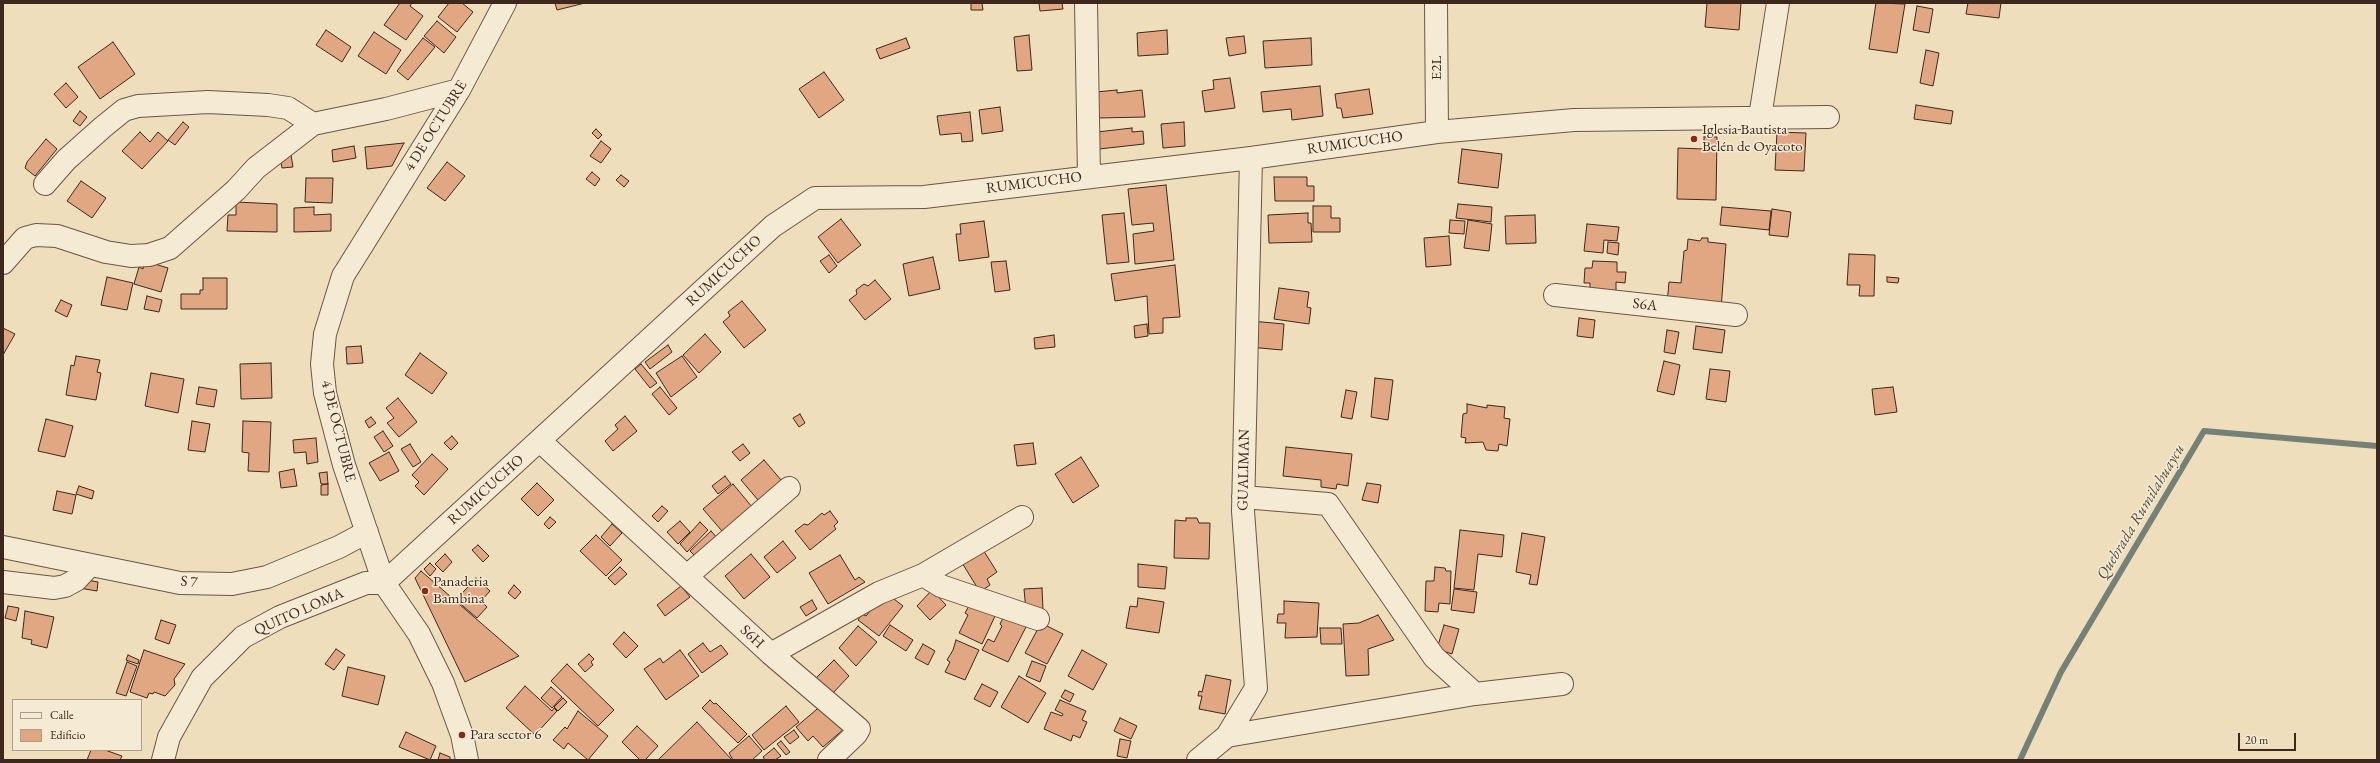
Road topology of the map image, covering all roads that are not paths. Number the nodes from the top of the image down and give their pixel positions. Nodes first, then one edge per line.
1 (505, 3) edge
2 (1086, 3) edge
3 (1436, 3) edge
4 (1778, 3) edge
5 (459, 90) junction
6 (1760, 117) junction
7 (1828, 117) dead end
8 (314, 124) junction
9 (1437, 132) junction
10 (1251, 158) junction
11 (1089, 176) junction
12 (45, 184) dead end
13 (3, 263) edge
14 (1555, 295) dead end
15 (1736, 315) dead end
16 (540, 441) junction
17 (789, 488) dead end
18 (1243, 497) junction
19 (1022, 517) dead end
20 (367, 532) junction
21 (3, 547) edge
22 (90, 565) junction
23 (923, 575) junction
24 (687, 576) junction
25 (3, 582) edge
26 (384, 583) junction
27 (1038, 619) dead end
28 (771, 654) junction
29 (1562, 684) dead end
30 (1475, 694) junction
31 (1227, 736) junction
32 (163, 760) edge
33 (467, 760) edge
34 (829, 760) edge
35 (1198, 760) edge

1 - 5 street, 4 DE OCTUBRE
2 - 11 street
3 - 9 street, E2L
4 - 6 street
5 - 8 street
5 - 20 street, 4 DE OCTUBRE
6 - 7 street, RUMICUCHO
6 - 9 street, RUMICUCHO
8 - 12 street
8 - 13 street
9 - 10 street, RUMICUCHO
10 - 11 street, RUMICUCHO
10 - 18 street, GUALIMAN
11 - 16 street, RUMICUCHO
14 - 15 street, S6A
16 - 24 street, S6H
16 - 26 street, RUMICUCHO
17 - 24 street
18 - 30 street
18 - 31 street, GUALIMAN
19 - 23 street, S6H
20 - 22 street, S 7
20 - 26 street, 4 DE OCTUBRE
21 - 22 street, S 7
22 - 25 street
23 - 27 street
23 - 28 street, S6H
24 - 28 street, S6H
26 - 32 street, QUITO LOMA
26 - 33 street, 4 DE OCTUBRE
28 - 34 street
29 - 30 street
30 - 31 street
31 - 35 street, GUALIMAN

